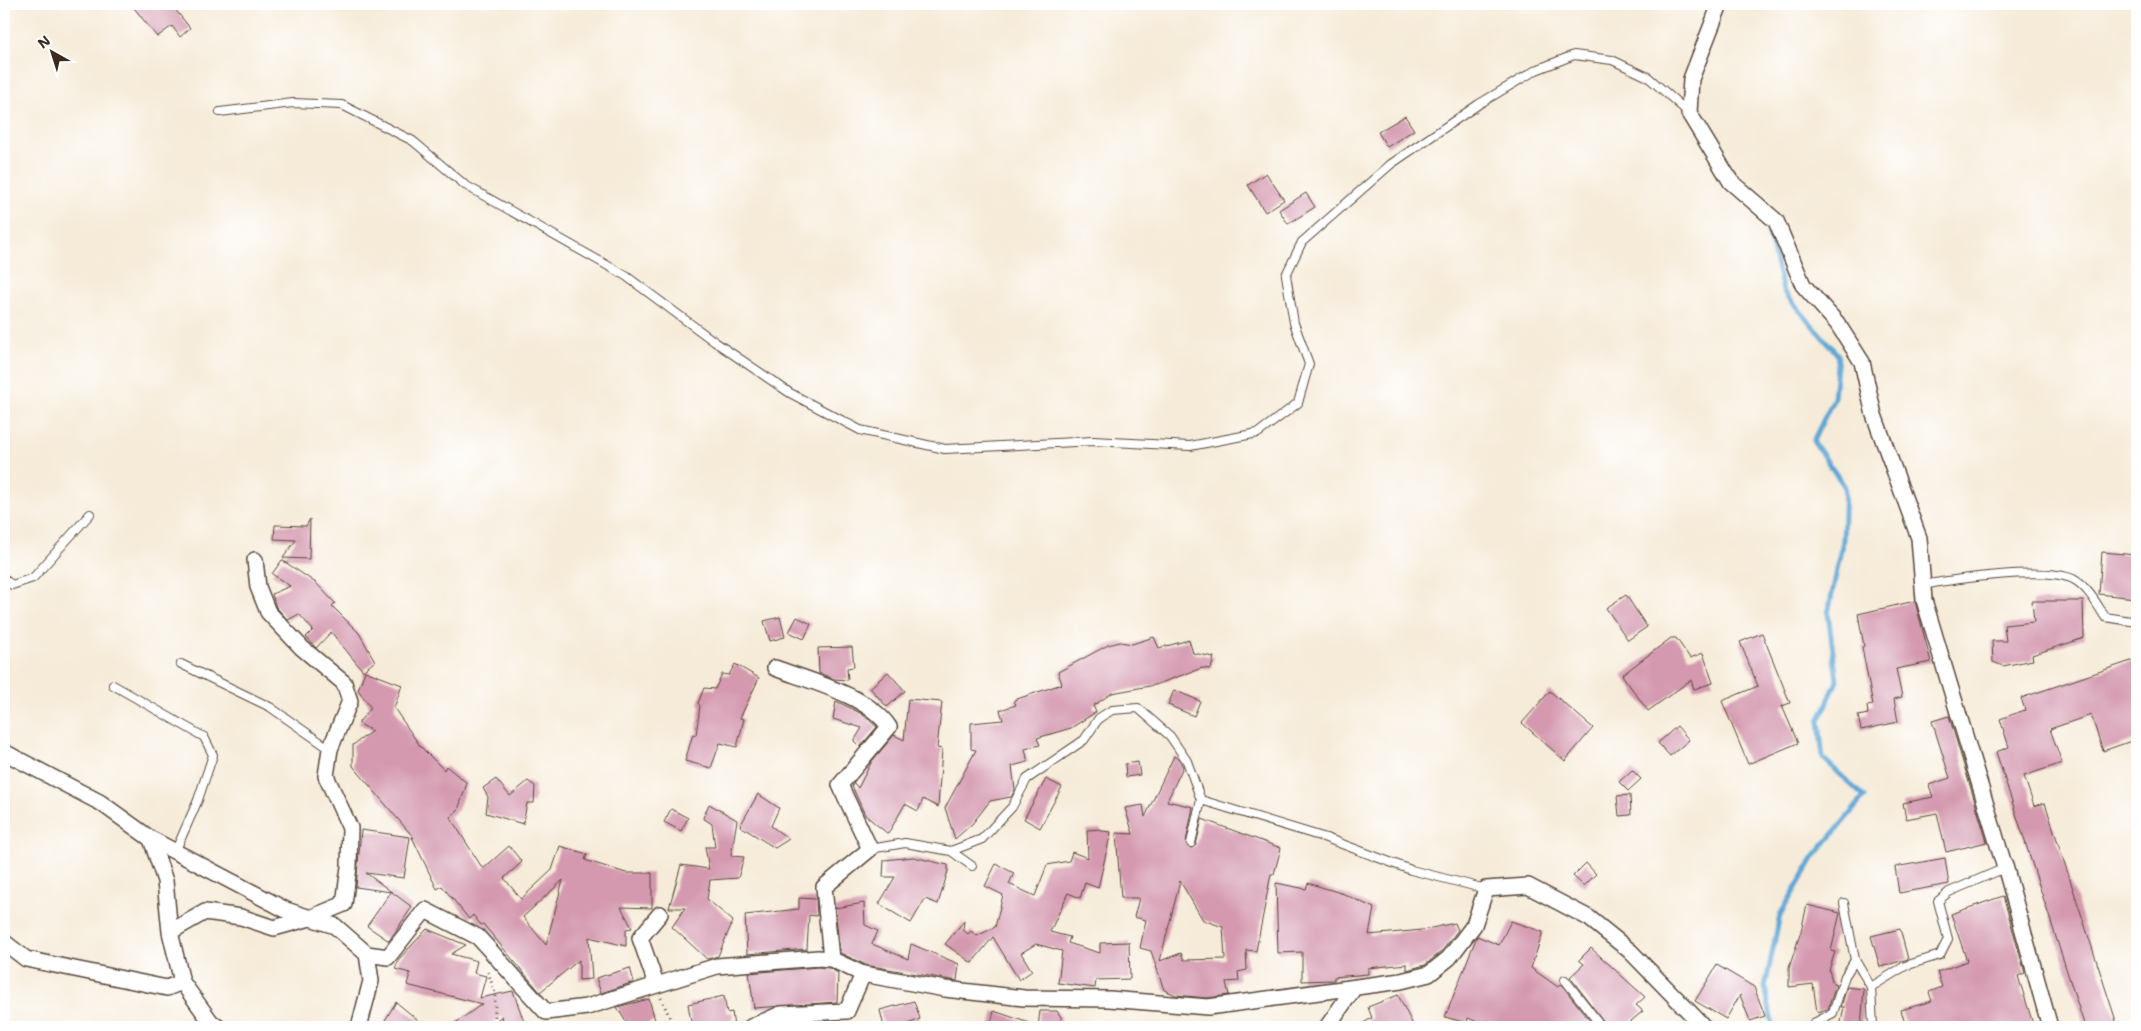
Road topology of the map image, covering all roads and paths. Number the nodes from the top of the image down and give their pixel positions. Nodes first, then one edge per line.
1 (1720, 4) edge
2 (220, 112) dead end
3 (1689, 114) junction
4 (90, 514) dead end
5 (255, 560) dead end
6 (4, 579) edge
7 (1923, 585) junction
8 (2137, 622) edge
9 (181, 664) dead end
10 (775, 668) dead end
11 (113, 685) dead end
12 (330, 749) junction
13 (4, 752) edge
14 (1201, 800) junction
15 (151, 840) junction
16 (1191, 843) dead end
17 (870, 849) junction
18 (951, 851) junction
19 (175, 852) junction
20 (972, 866) dead end
21 (2005, 868) junction
22 (1486, 889) junction
23 (1844, 903) dead end
24 (660, 914) dead end
25 (310, 918) junction
26 (170, 932) junction
27 (8, 948) edge
28 (366, 954) junction
29 (831, 959) junction
30 (1855, 960) junction
31 (487, 969) dead end
32 (863, 974) junction
33 (1565, 980) dead end
34 (182, 982) junction
35 (656, 984) junction
36 (1870, 987) junction
37 (1354, 988) junction
38 (218, 1027) edge
39 (359, 1027) edge
40 (497, 1027) edge
41 (674, 1027) edge
42 (751, 1027) edge
43 (1327, 1027) edge
44 (1602, 1027) edge
45 (1704, 1027) edge
46 (1815, 1027) edge
47 (1873, 1027) edge
48 (2050, 1027) edge

1 - 3 street
2 - 3 lane
3 - 7 street
4 - 6 lane
5 - 12 street
7 - 8 lane
7 - 21 street
9 - 12 lane
10 - 17 street
11 - 19 lane
12 - 25 street
13 - 15 street
14 - 16 lane
14 - 18 lane
14 - 22 lane
15 - 19 street
15 - 26 street
17 - 18 lane
17 - 29 street
18 - 20 lane
19 - 25 street
21 - 36 lane
21 - 48 street
22 - 37 street
22 - 45 street
23 - 30 lane
24 - 35 street
25 - 26 street
25 - 28 street
26 - 34 street
27 - 34 street
28 - 35 street
28 - 39 street
29 - 32 street
29 - 35 street
30 - 36 lane
30 - 46 lane
31 - 40 path
32 - 37 street
32 - 42 street
33 - 44 lane
34 - 38 street
35 - 41 path
36 - 47 lane
37 - 43 street

